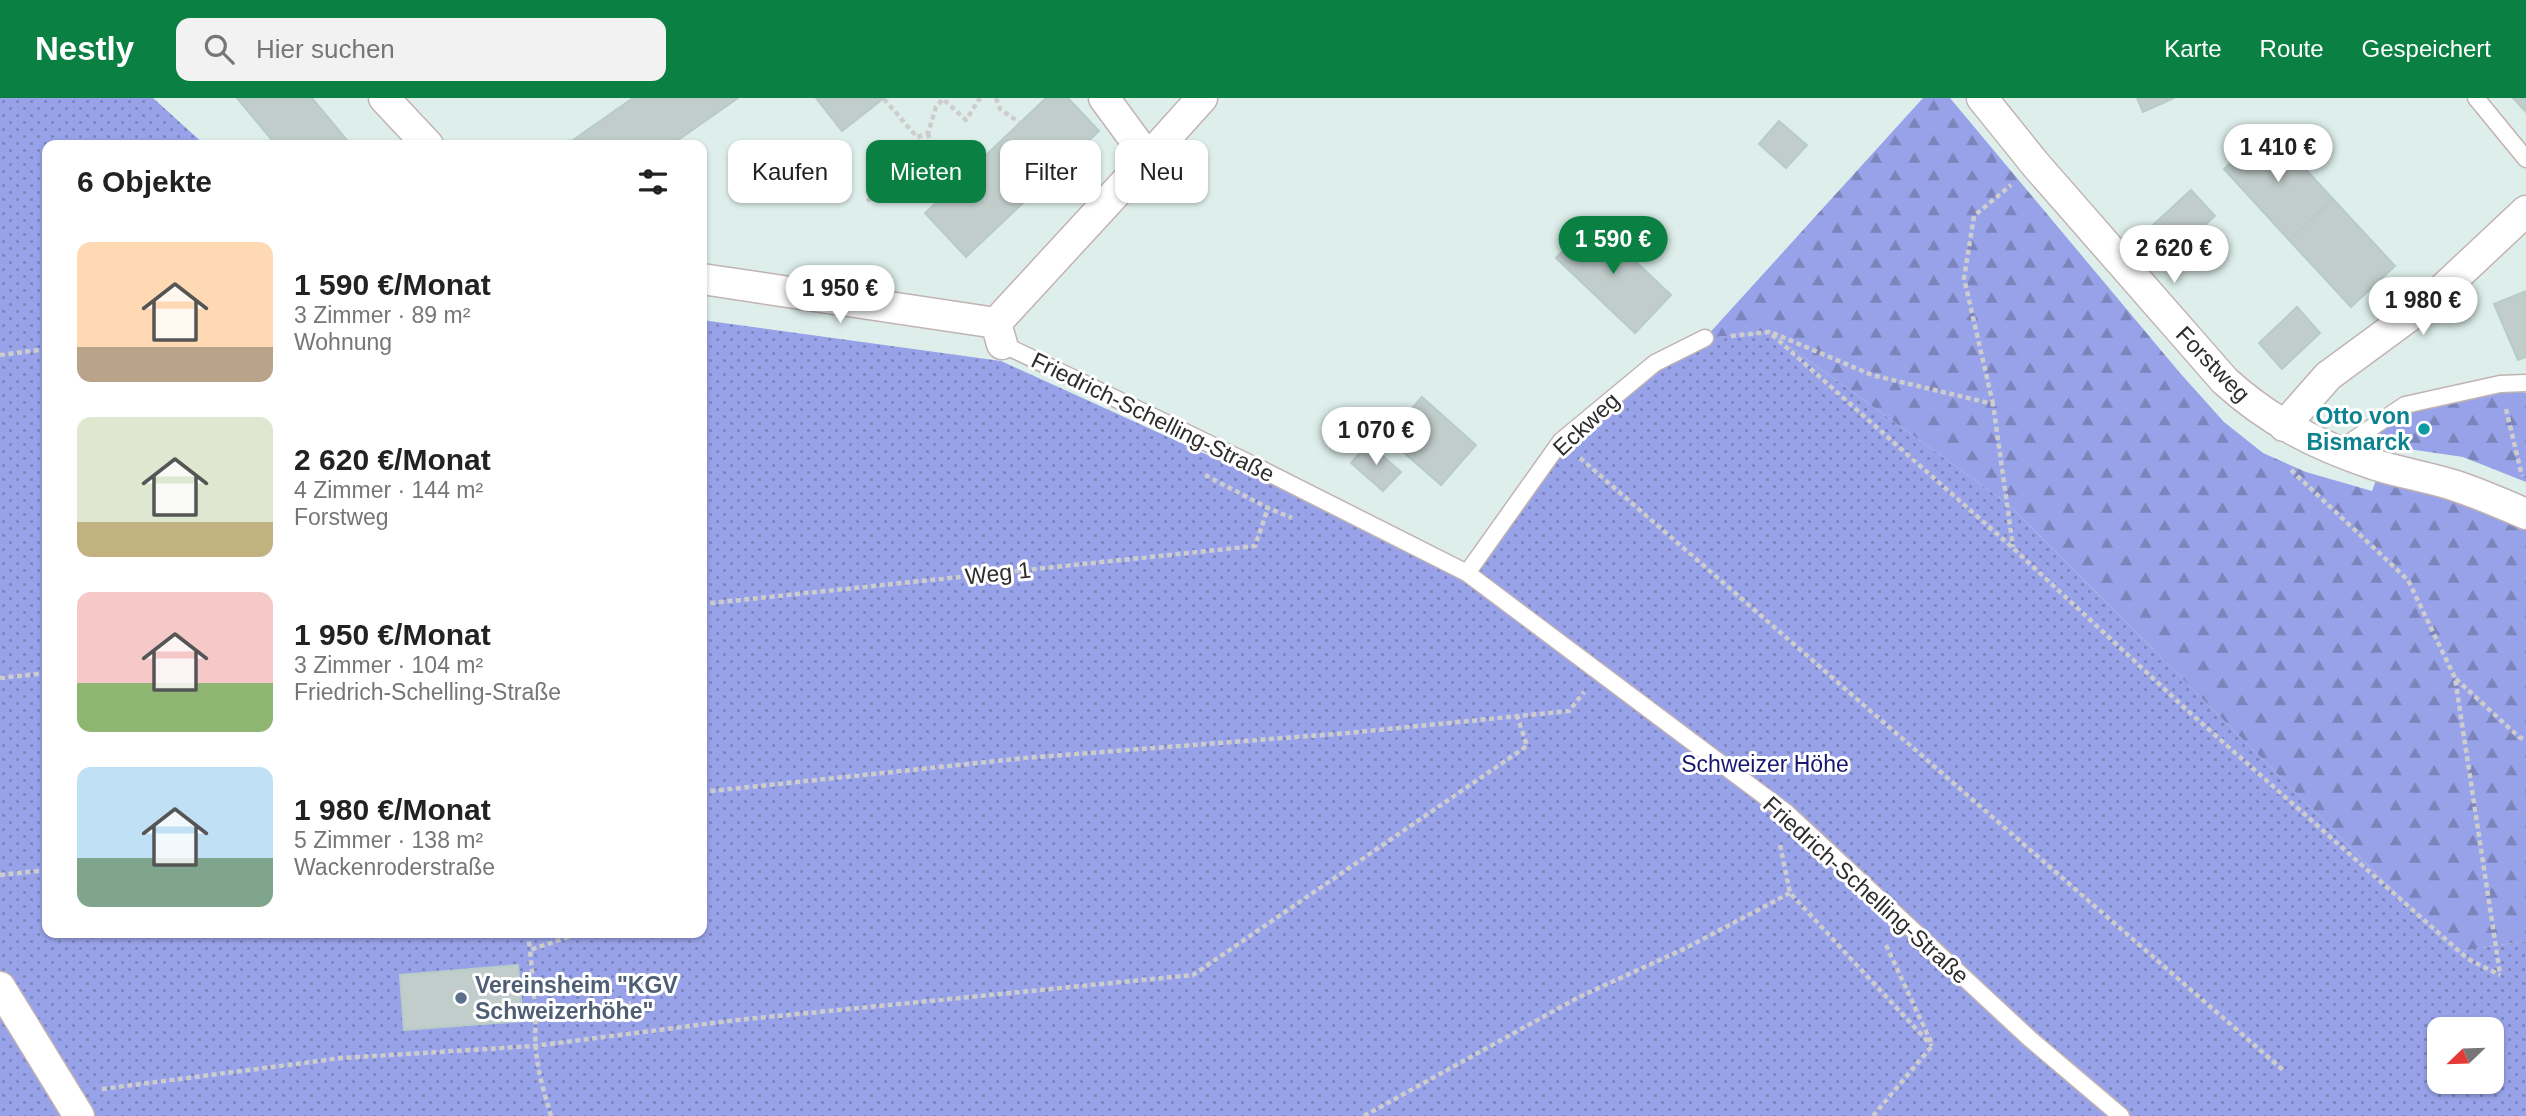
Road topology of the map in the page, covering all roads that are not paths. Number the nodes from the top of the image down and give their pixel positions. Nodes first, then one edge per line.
1 (384, 98) edge
2 (1104, 98) edge
3 (1202, 98) edge
4 (1982, 98) edge
5 (2476, 98) edge
6 (424, 140) edge
7 (1135, 140) edge
8 (1164, 140) edge
9 (2526, 159) edge
10 (1115, 197) edge
11 (2526, 211) edge
12 (707, 280) edge
13 (999, 333) junction
14 (1705, 338) road end
15 (2526, 383) edge
16 (2284, 426) junction
17 (2337, 451) junction
18 (2526, 513) edge
19 (1467, 573) junction
20 (0, 987) edge
21 (73, 1105) edge
22 (2121, 1116) edge

1 - 6 street
2 - 7 street
3 - 8 street
4 - 16 street, Forstweg
5 - 9 lane
10 - 13 street
11 - 16 street
12 - 13 street, Friedrich-Schelling-Straße
13 - 19 lane, Friedrich-Schelling-Straße
14 - 19 lane, Eckweg
15 - 17 lane
16 - 17 street, Forstweg
17 - 18 street, Forstweg
19 - 22 lane, Friedrich-Schelling-Straße
20 - 21 street

